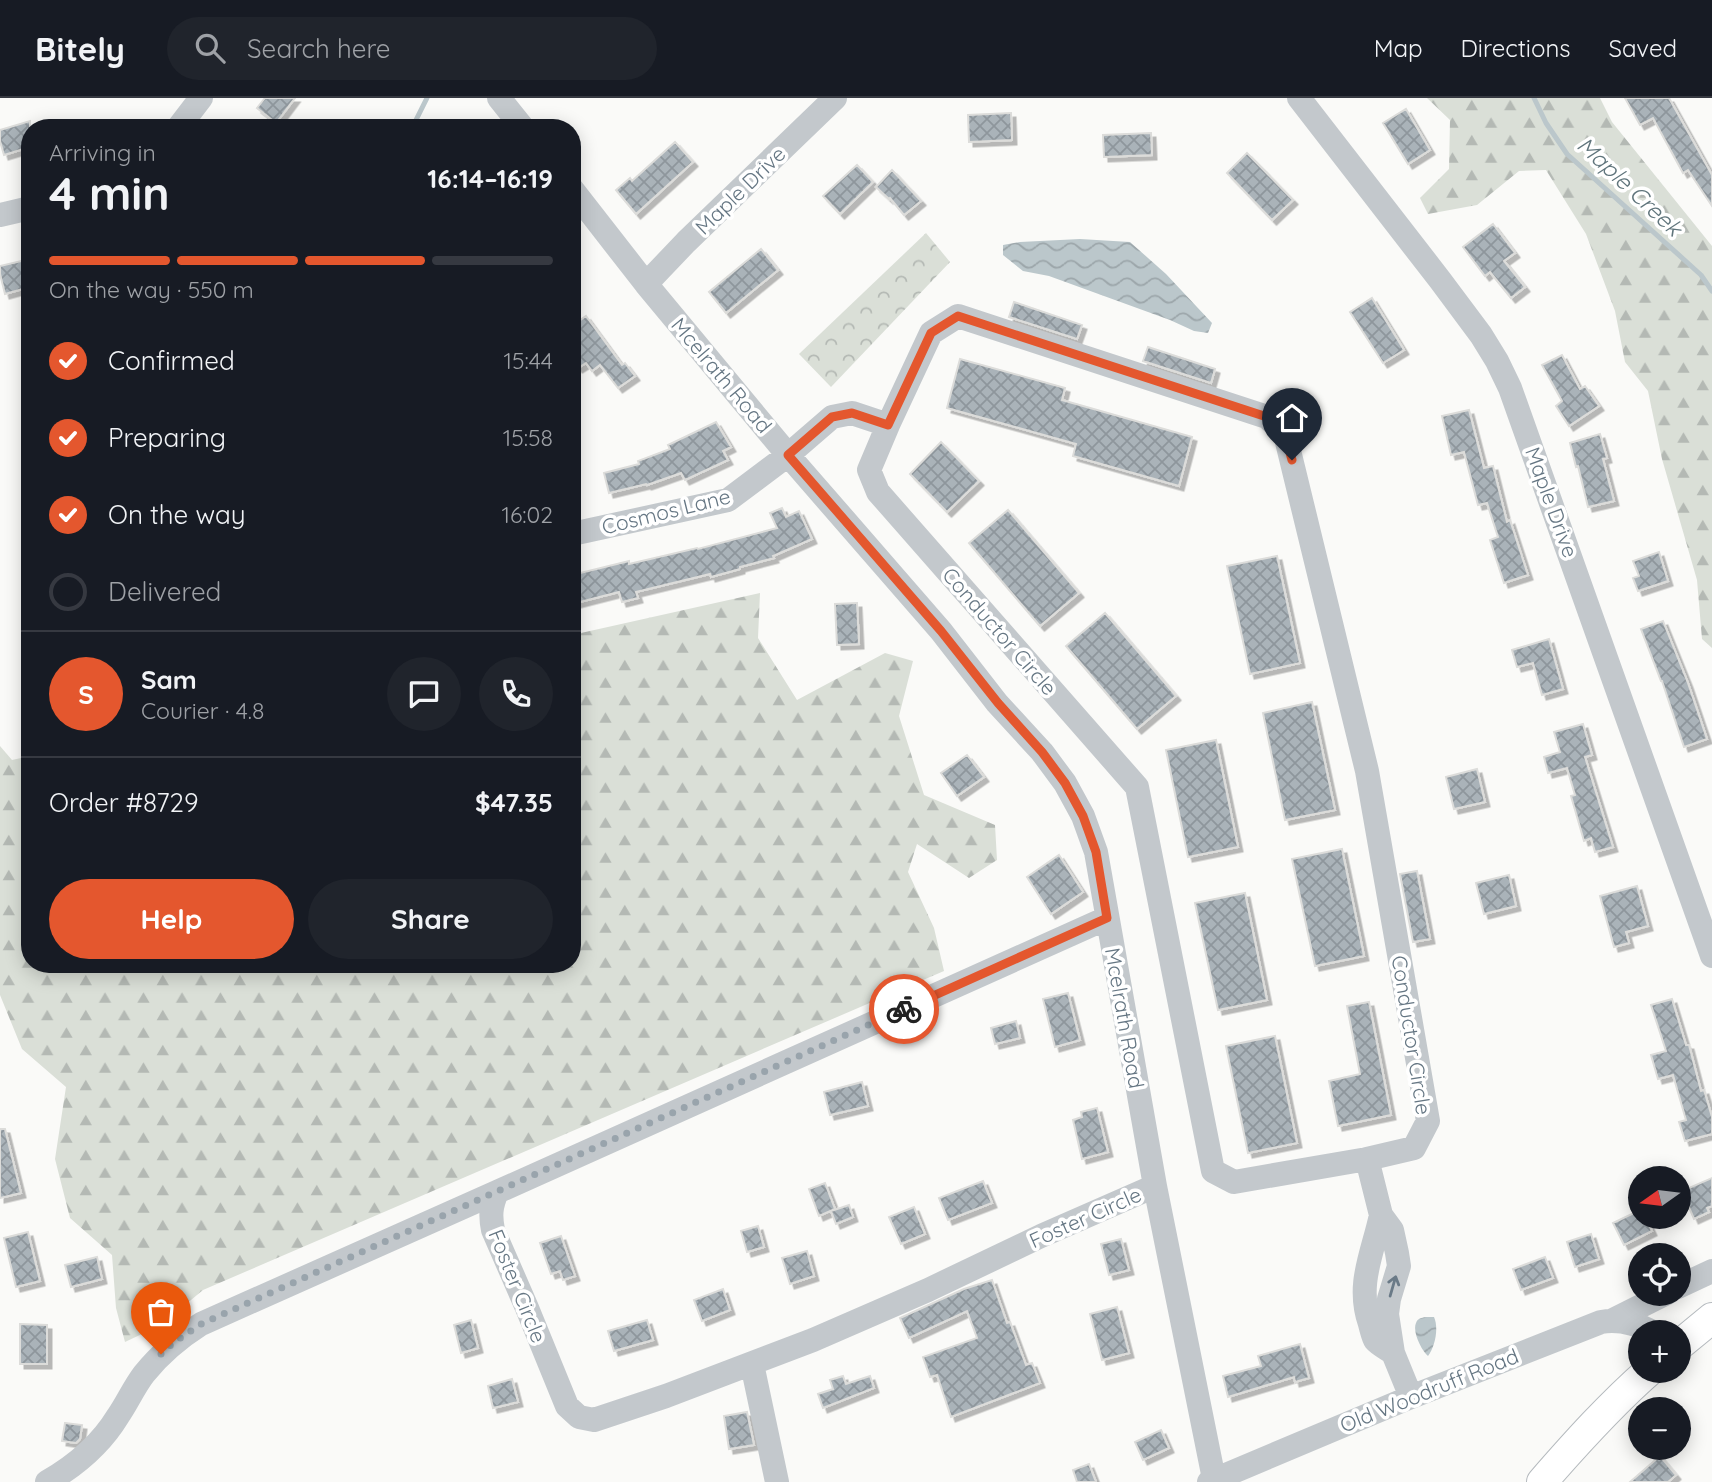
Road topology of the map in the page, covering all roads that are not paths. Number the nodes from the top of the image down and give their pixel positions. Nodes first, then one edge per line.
1 (201, 98) edge
2 (499, 98) edge
3 (835, 98) edge
4 (1299, 98) edge
5 (185, 119) edge
6 (516, 119) edge
7 (581, 201) edge
8 (21, 210) edge
9 (0, 215) edge
10 (646, 284) junction
11 (888, 425) junction
12 (788, 455) junction
13 (581, 532) edge
14 (1107, 918) junction
15 (1712, 956) edge
16 (1367, 1158) junction
17 (1155, 1186) junction
18 (497, 1192) junction
19 (1712, 1271) edge
20 (1691, 1281) edge
21 (1641, 1306) edge
22 (1712, 1318) edge
23 (1613, 1320) junction
24 (1628, 1323) edge
25 (1691, 1335) edge
26 (752, 1364) junction
27 (1635, 1383) edge
28 (1411, 1397) junction
29 (1212, 1480) edge
30 (47, 1482) edge
31 (777, 1482) edge
32 (1542, 1482) edge

1 - 5 street
2 - 6 street
3 - 10 street, Maple Drive
4 - 15 street, Maple Drive
7 - 10 street, Mcelrath Road
8 - 9 street
10 - 12 street, Mcelrath Road
11 - 12 street
11 - 16 street, Conductor Circle
11 - 16 street, Conductor Circle
12 - 13 street, Cosmos Lane
12 - 14 street, Mcelrath Road
14 - 17 street, Mcelrath Road
14 - 18 street
16 - 28 street
17 - 26 street, Foster Circle
17 - 29 street, Mcelrath Road
18 - 26 street, Foster Circle
18 - 30 street
19 - 20 street
21 - 23 street, Old Woodruff Road
22 - 25 main road
23 - 24 street
23 - 28 street, Old Woodruff Road
26 - 31 street
27 - 32 main road
28 - 29 street, Old Woodruff Road

